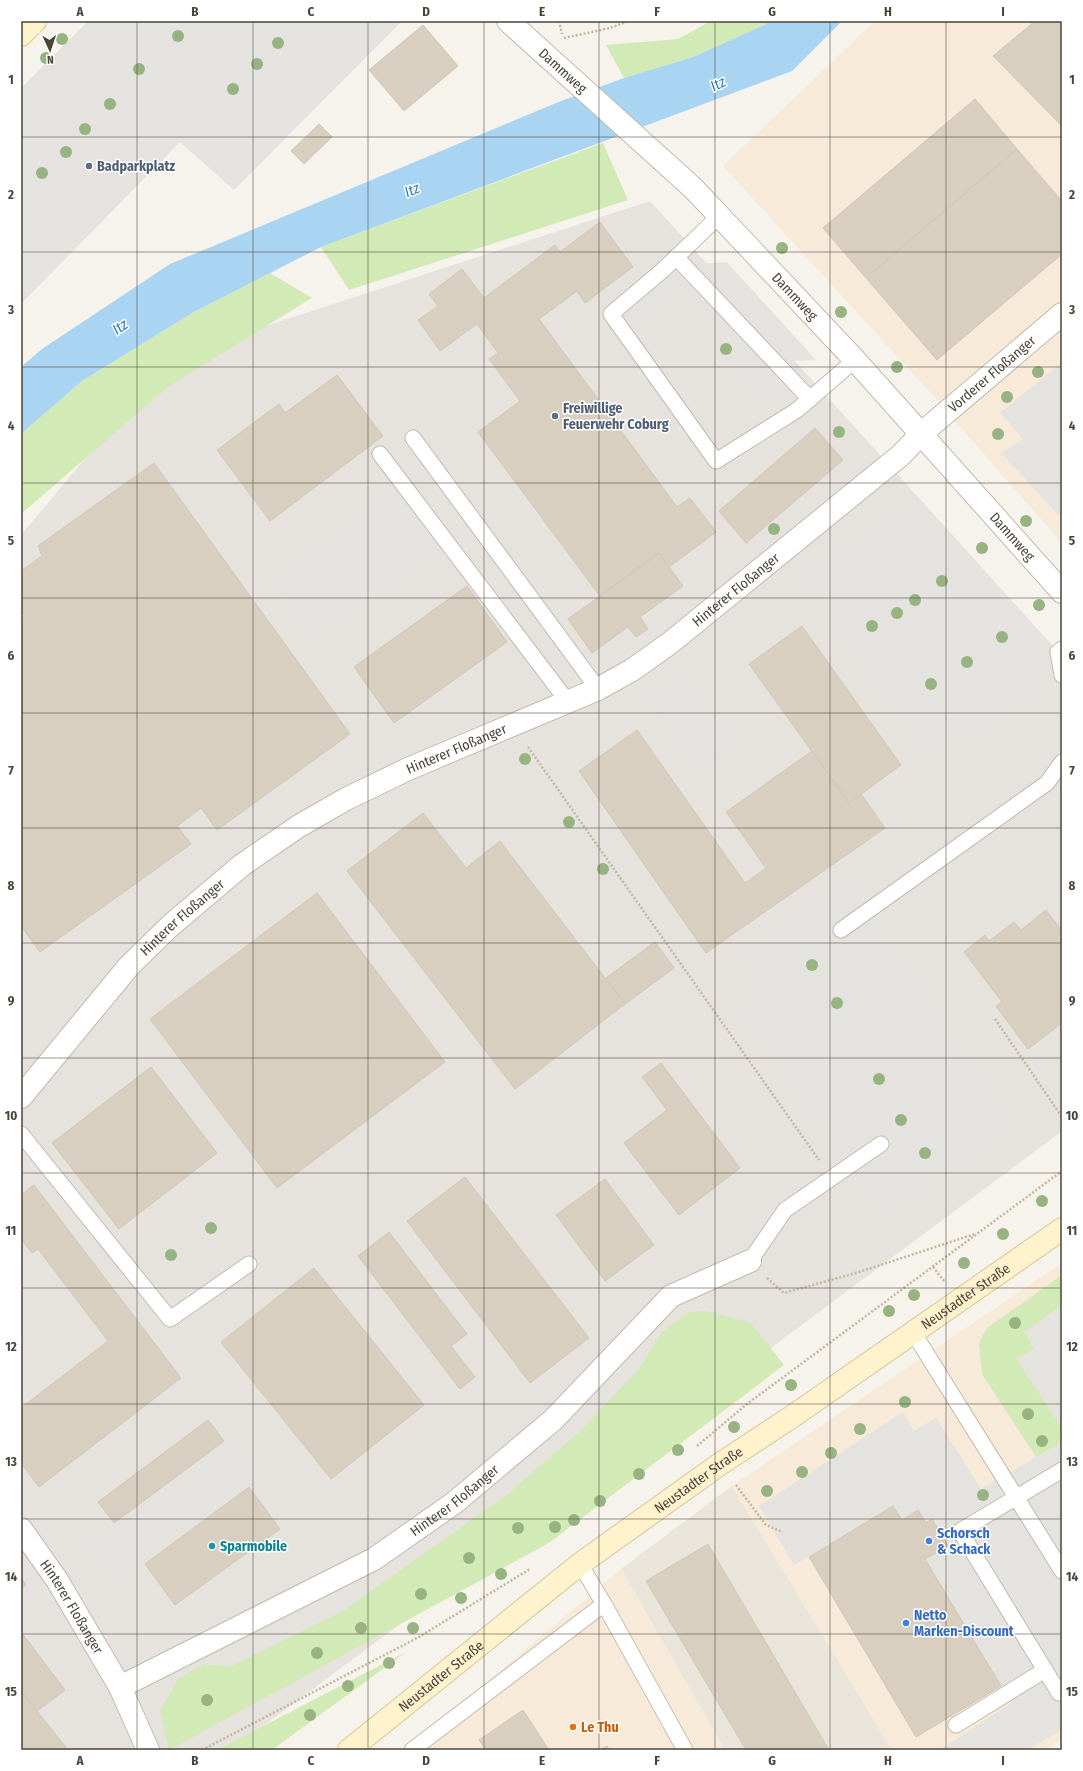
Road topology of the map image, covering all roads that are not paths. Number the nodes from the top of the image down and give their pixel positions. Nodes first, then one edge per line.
1 (35, 21) edge
2 (508, 21) edge
3 (21, 35) edge
4 (719, 216) junction
5 (676, 257) junction
6 (1062, 314) edge
7 (855, 360) junction
8 (810, 398) junction
9 (922, 433) junction
10 (414, 438) dead end
11 (380, 454) dead end
12 (1062, 592) edge
13 (1062, 649) edge
14 (1062, 675) edge
15 (598, 689) junction
16 (568, 702) junction
17 (1062, 762) edge
18 (841, 930) dead end
19 (21, 1097) edge
20 (21, 1134) edge
21 (881, 1144) dead end
22 (1062, 1229) edge
23 (750, 1261) joint
24 (249, 1264) dead end
25 (913, 1332) junction
26 (1062, 1470) edge
27 (1016, 1498) junction
28 (21, 1529) edge
29 (580, 1564) junction
30 (1062, 1571) edge
31 (604, 1604) junction
32 (1044, 1670) junction
33 (120, 1687) junction
34 (1062, 1691) edge
35 (956, 1725) dead end
36 (148, 1750) edge
37 (350, 1750) edge
38 (412, 1750) edge
39 (685, 1750) edge

1 - 3 street
2 - 4 street, Dammweg
4 - 5 lane
4 - 7 street, Dammweg
5 - 8 lane
5 - 8 lane
6 - 9 street, Vorderer Floßanger
7 - 8 lane
7 - 9 street, Dammweg
9 - 12 street, Dammweg
9 - 15 street, Hinterer Floßanger
10 - 15 lane
11 - 16 lane
13 - 14 lane
15 - 16 street, Hinterer Floßanger
16 - 19 street, Hinterer Floßanger
17 - 18 lane
20 - 24 lane
21 - 23 lane
22 - 25 street, Neustadter Straße
23 - 33 street, Hinterer Floßanger
25 - 27 lane
25 - 29 street, Neustadter Straße
26 - 27 lane
27 - 30 lane
27 - 32 lane
28 - 33 street, Hinterer Floßanger
29 - 31 lane
29 - 37 street, Neustadter Straße
31 - 38 lane
31 - 39 lane
32 - 34 lane
32 - 35 lane
33 - 36 street, Hinterer Floßanger

